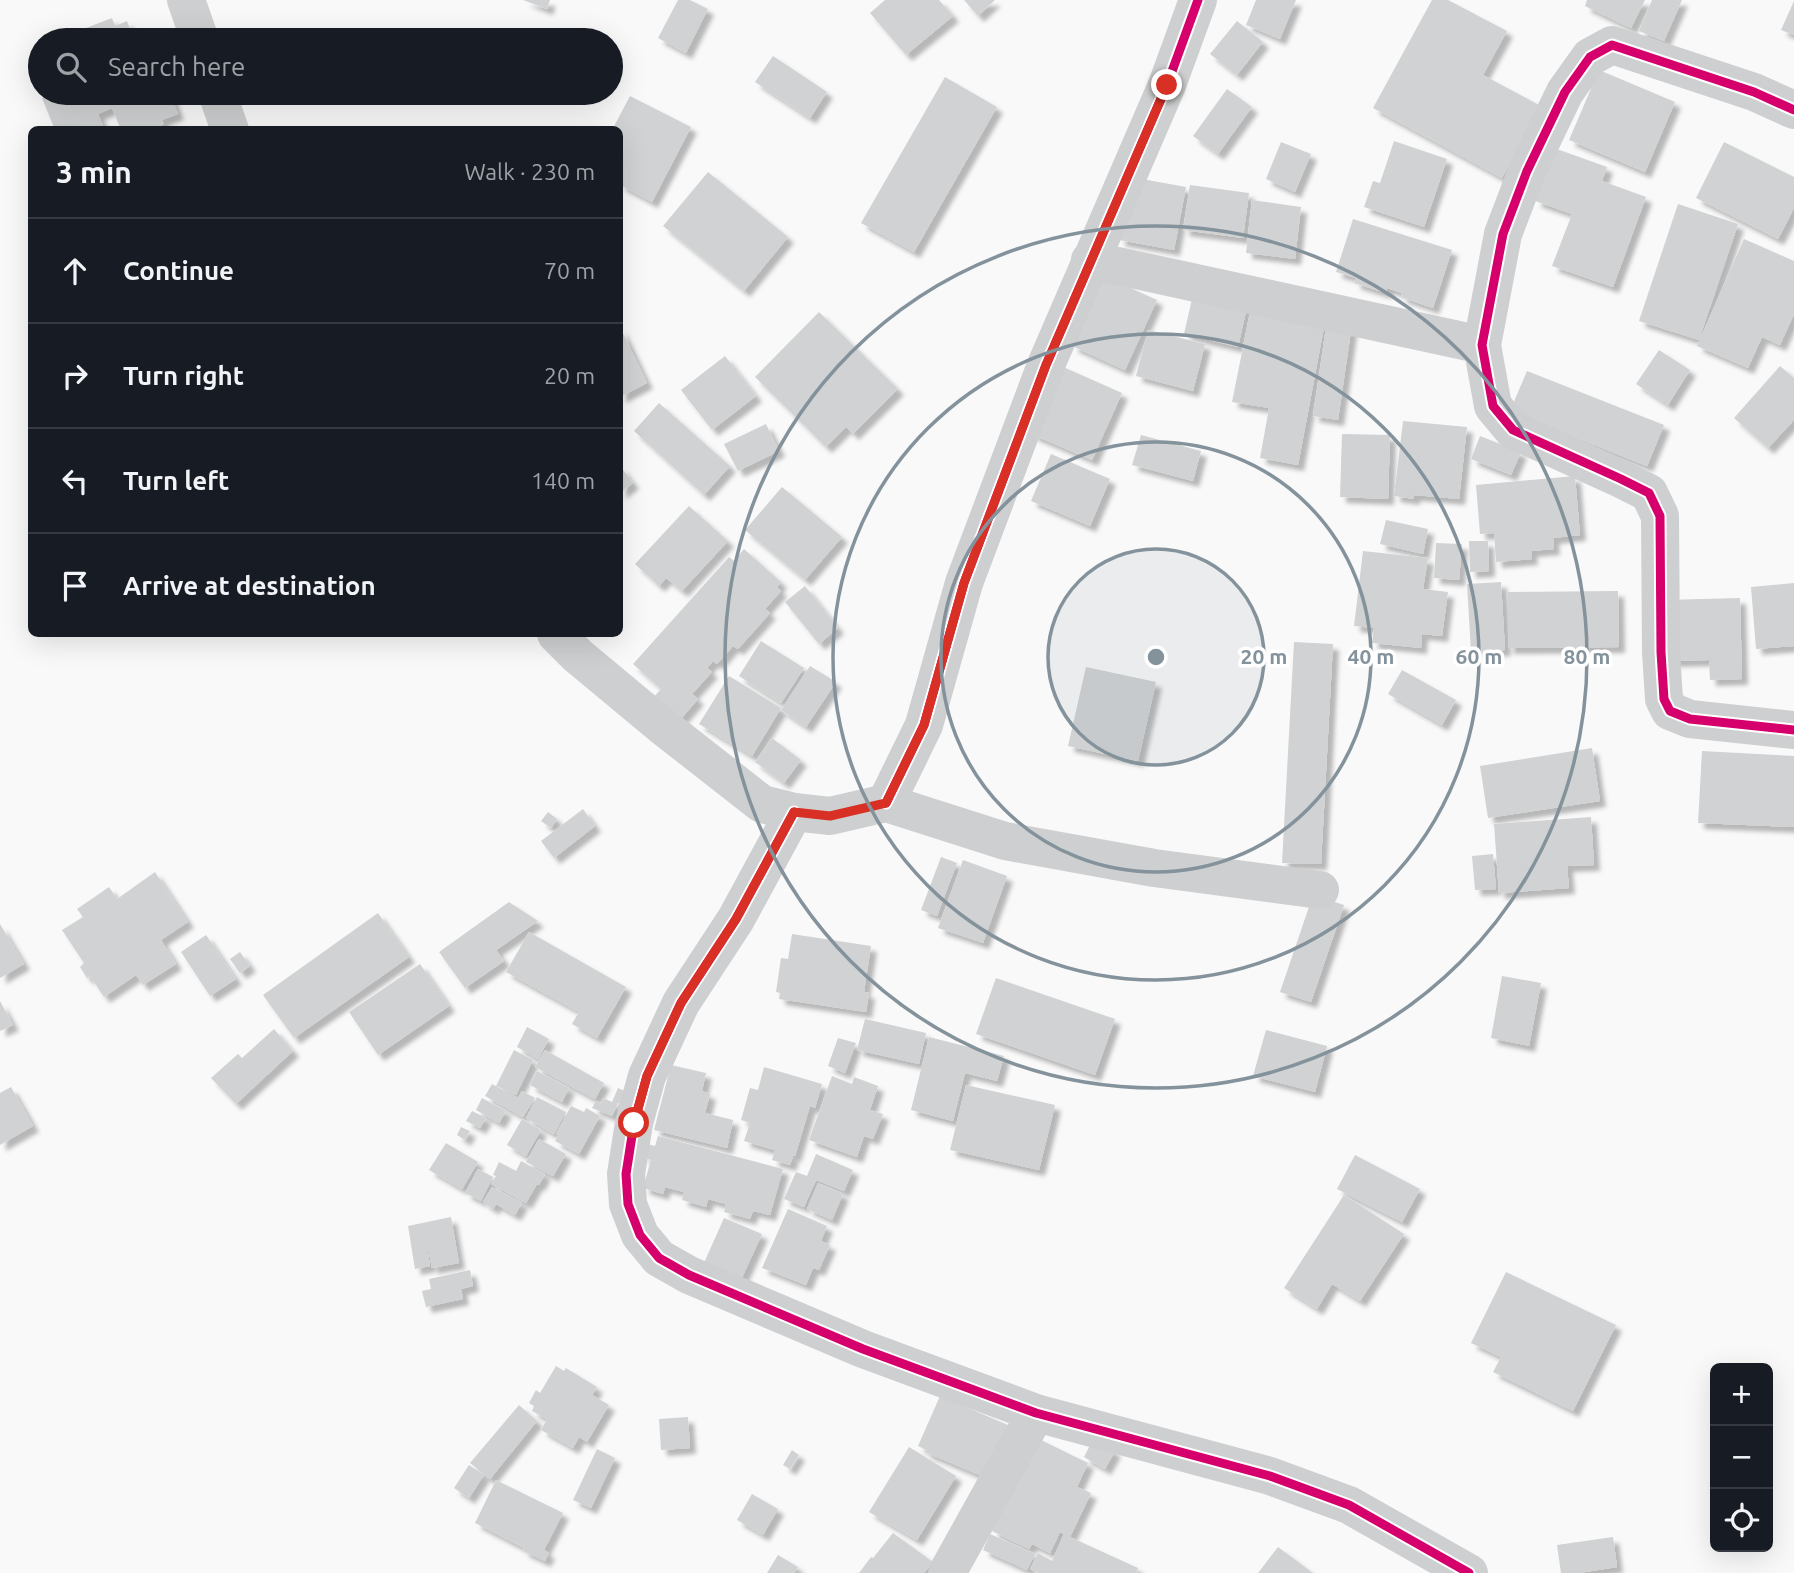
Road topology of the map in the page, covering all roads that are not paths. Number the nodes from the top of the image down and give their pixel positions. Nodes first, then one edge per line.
1 (186, 0) edge
2 (1198, 0) edge
3 (196, 28) edge
4 (221, 105) edge
5 (1794, 110) edge
6 (229, 126) edge
7 (1090, 260) junction
8 (1482, 345) junction
9 (559, 637) edge
10 (1794, 730) edge
11 (886, 803) junction
12 (794, 812) junction
13 (1320, 890) dead end
14 (1036, 1413) junction
15 (947, 1573) edge
16 (1469, 1573) edge

1 - 3 street
2 - 7 street
4 - 6 street
5 - 8 street
7 - 8 street
7 - 11 street
8 - 10 street
9 - 12 street
11 - 12 street
11 - 13 street
12 - 14 street
14 - 15 street
14 - 16 street

